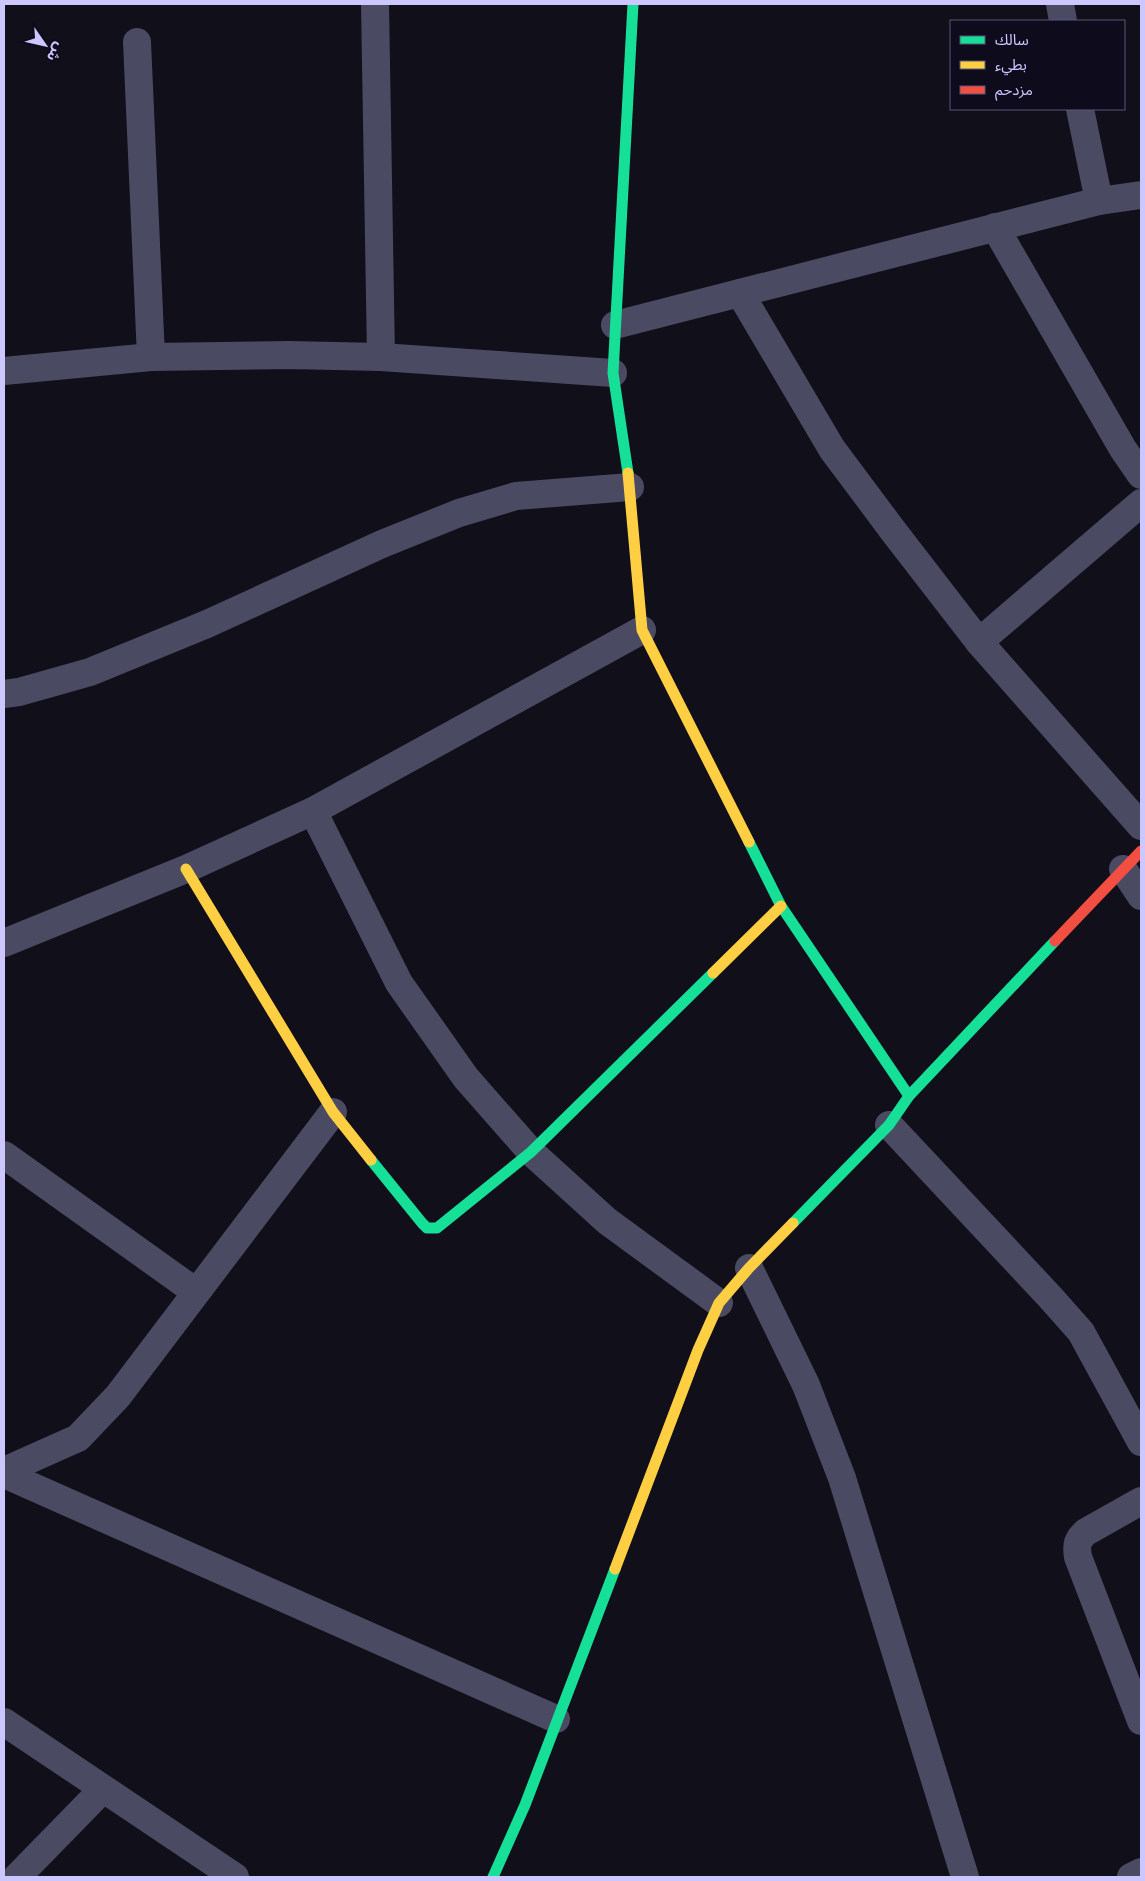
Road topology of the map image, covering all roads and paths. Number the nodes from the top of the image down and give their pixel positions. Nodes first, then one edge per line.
1 (375, 4) edge
2 (633, 4) edge
3 (1060, 4) edge
4 (1063, 20) edge
5 (136, 42) dead end
6 (1080, 110) edge
7 (1141, 196) edge
8 (1098, 201) junction
9 (995, 227) junction
10 (740, 293) junction
11 (615, 324) junction
12 (151, 357) junction
13 (381, 357) junction
14 (4, 370) edge
15 (613, 373) junction
16 (1141, 475) edge
17 (630, 487) junction
18 (1141, 503) edge
19 (642, 630) junction
20 (979, 642) junction
21 (4, 694) edge
22 (313, 811) junction
23 (1141, 826) edge
24 (1132, 860) edge
25 (186, 868) junction
26 (1141, 896) edge
27 (781, 906) junction
28 (4, 943) edge
29 (909, 1096) junction
30 (333, 1112) junction
31 (889, 1125) junction
32 (531, 1152) junction
33 (4, 1155) edge
34 (749, 1268) junction
35 (196, 1292) junction
36 (720, 1303) junction
37 (1141, 1442) edge
38 (4, 1472) edge
39 (1141, 1501) edge
40 (556, 1719) junction
41 (1141, 1720) edge
42 (4, 1722) edge
43 (102, 1790) junction
44 (1141, 1872) edge
45 (17, 1877) edge
46 (235, 1877) edge
47 (493, 1877) edge
48 (965, 1877) edge
49 (1131, 1877) edge

1 - 13 street
2 - 11 street
3 - 4 street
5 - 12 street
6 - 8 street
7 - 8 street
8 - 9 street
9 - 10 street
9 - 16 street
10 - 11 street
10 - 20 street
11 - 15 street
12 - 13 street
12 - 14 street
13 - 15 street
15 - 17 street
17 - 19 street
17 - 21 street
18 - 20 street
19 - 22 street
19 - 27 street
20 - 23 street
22 - 25 street
22 - 32 street
24 - 26 street
24 - 29 street
25 - 28 street
25 - 30 street
27 - 29 street
27 - 32 street
29 - 31 street
30 - 32 street
30 - 35 street
31 - 34 street
31 - 37 street
32 - 36 street
33 - 35 street
34 - 36 street
34 - 48 street
35 - 38 street
36 - 40 street
38 - 40 street
39 - 41 street
40 - 47 street
42 - 43 street
43 - 45 street
43 - 46 street
44 - 49 street

